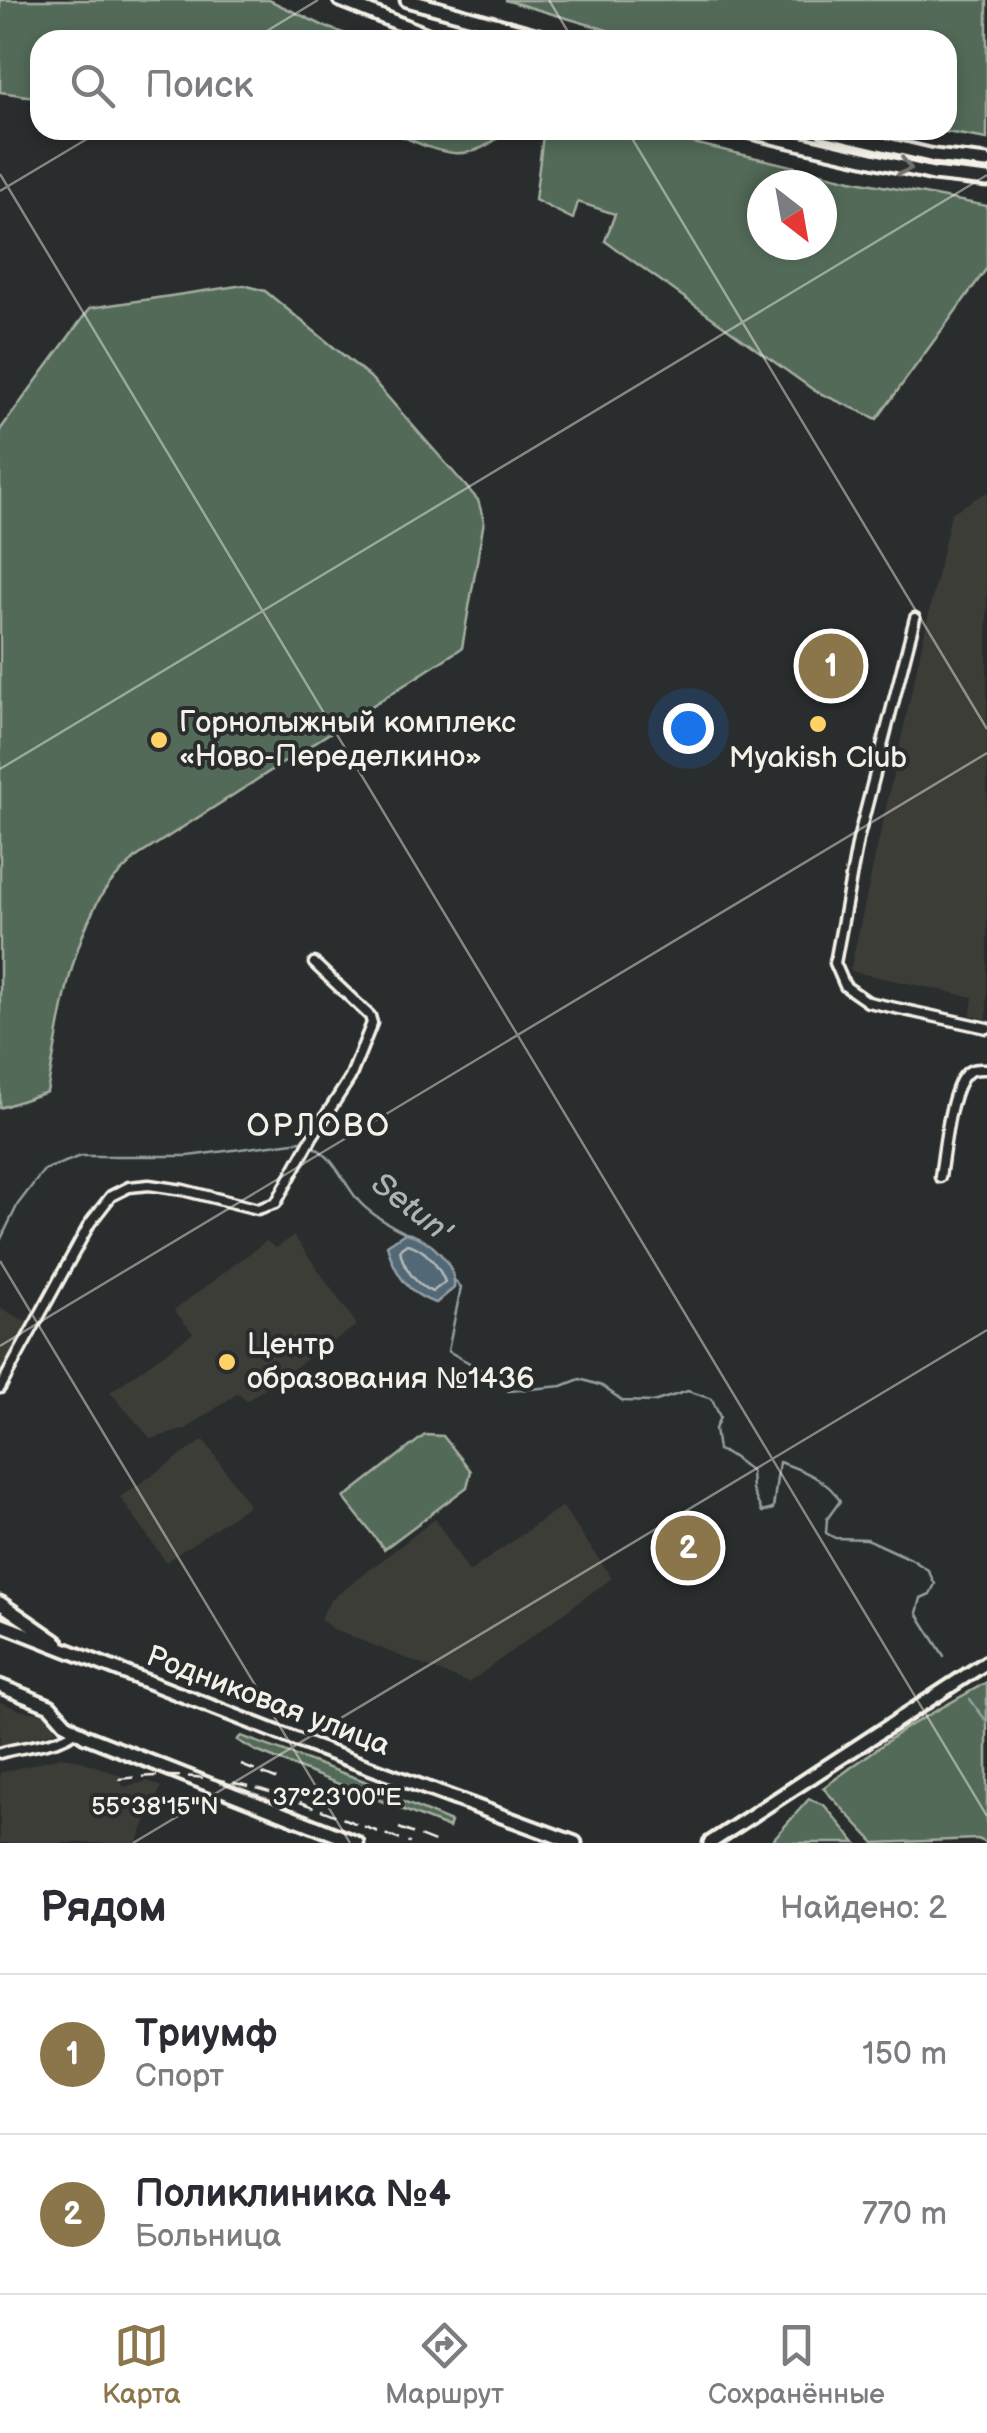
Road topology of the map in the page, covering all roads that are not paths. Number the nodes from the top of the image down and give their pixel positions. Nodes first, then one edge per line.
1 (340, 0) edge
2 (406, 0) edge
3 (415, 30) edge
4 (516, 30) edge
5 (786, 140) edge
6 (866, 140) edge
7 (987, 162) edge
8 (987, 180) edge
9 (915, 618) dead end
10 (314, 963) dead end
11 (987, 1028) edge
12 (987, 1069) edge
13 (940, 1177) dead end
14 (0, 1388) edge
15 (0, 1603) edge
16 (0, 1624) edge
17 (70, 1652) junction
18 (987, 1662) edge
19 (0, 1686) edge
20 (74, 1731) junction
21 (0, 1753) edge
22 (357, 1843) edge
23 (575, 1843) edge
24 (710, 1843) edge

1 - 3 main road
2 - 4 main road
5 -> 8 main road
6 - 7 main road
9 - 11 street
10 - 14 street
12 - 13 street
15 - 17 main road
16 - 17 main road, Родниковая улица
17 - 23 main road, Родниковая улица
18 - 24 main road
19 - 20 main road
20 - 21 street
20 - 22 main road

